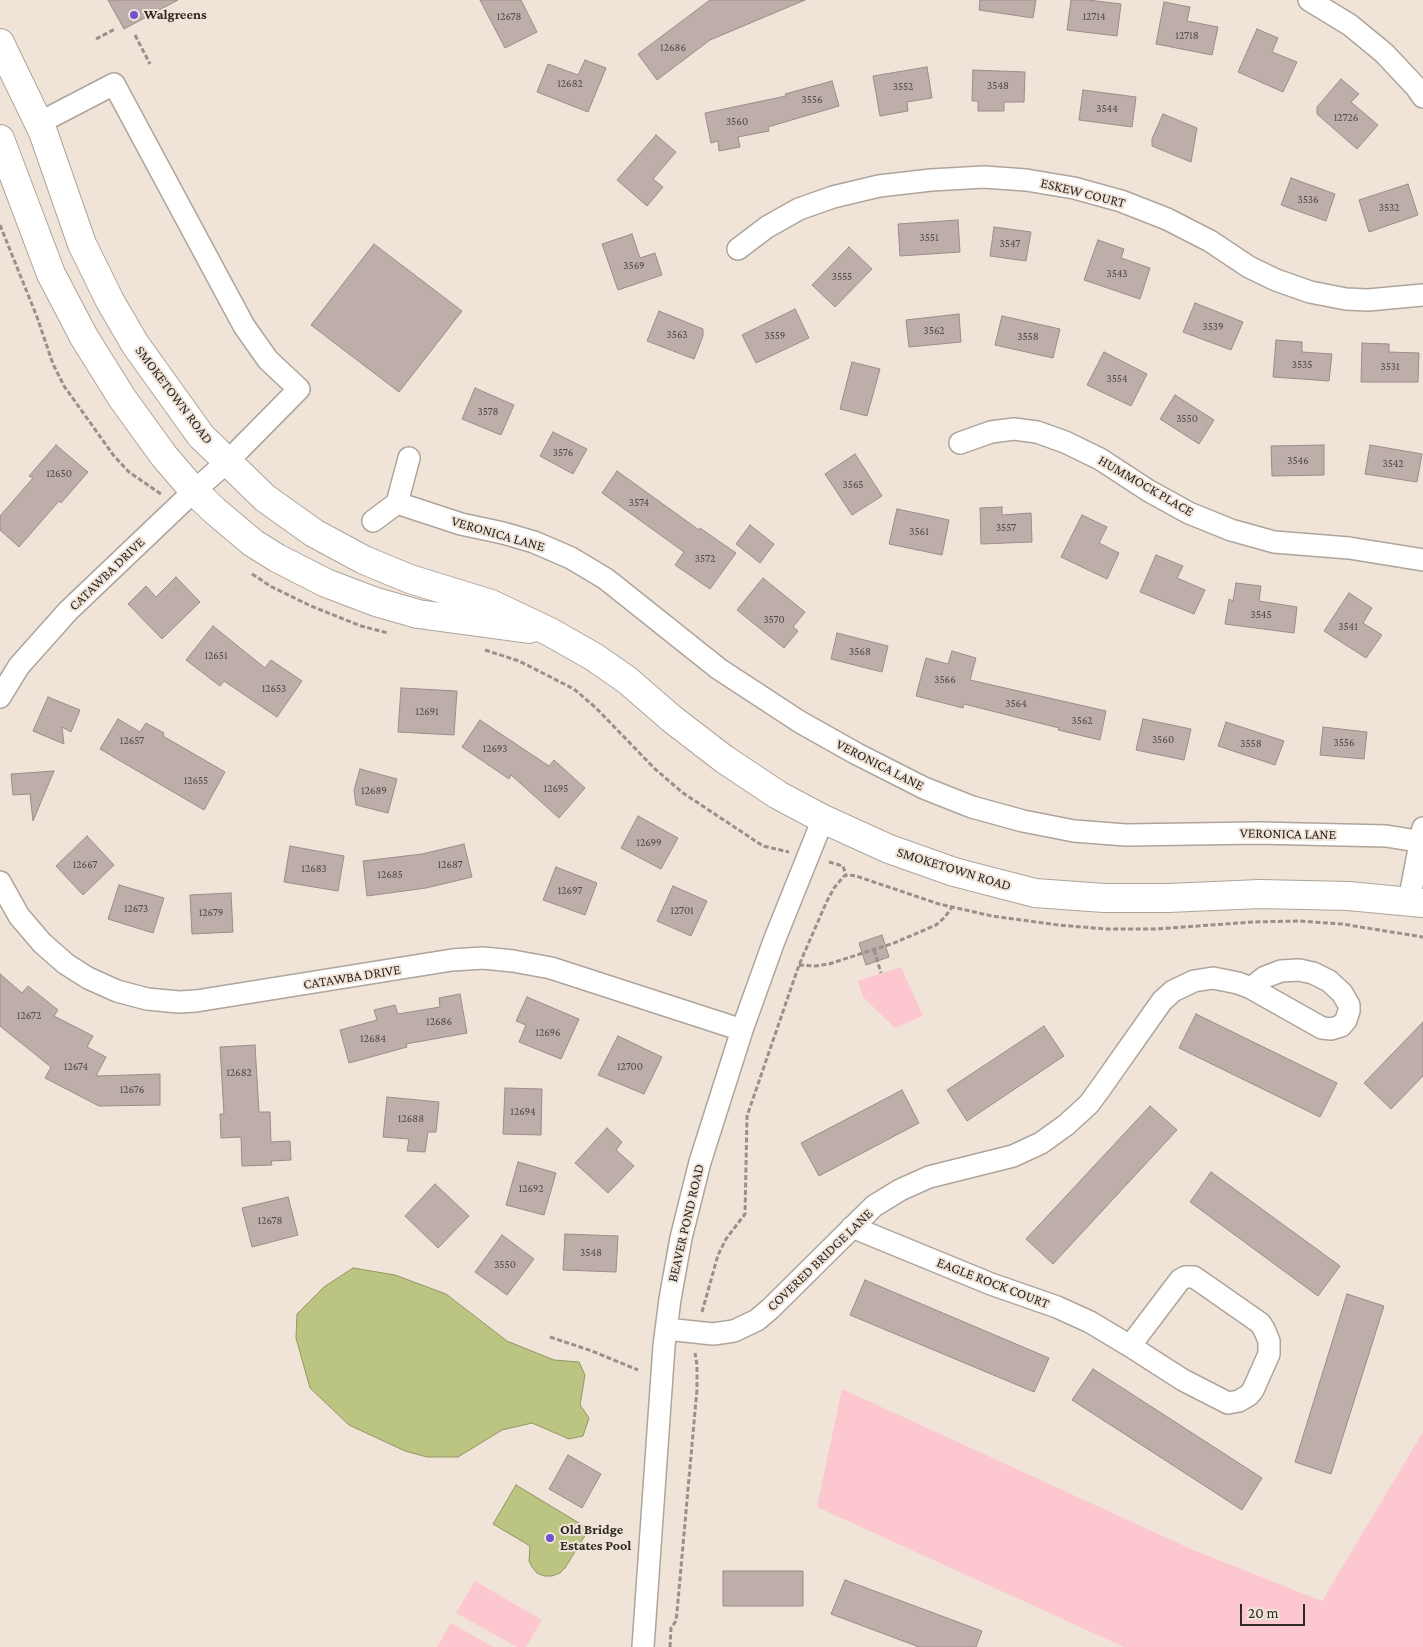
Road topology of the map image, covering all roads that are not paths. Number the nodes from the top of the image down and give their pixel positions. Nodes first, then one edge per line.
1 (1309, 0) edge
2 (0, 43) edge
3 (1420, 89) edge
4 (39, 123) junction
5 (0, 139) edge
6 (738, 249) dead end
7 (1423, 295) edge
8 (960, 444) dead end
9 (409, 458) dead end
10 (227, 462) junction
11 (194, 491) junction
12 (397, 503) junction
13 (373, 521) dead end
14 (1423, 560) edge
15 (550, 632) junction
16 (0, 697) edge
17 (823, 820) junction
18 (1422, 837) edge
19 (0, 882) edge
20 (1416, 902) edge
21 (1251, 988) dead end
22 (742, 1030) junction
23 (852, 1227) junction
24 (666, 1330) junction
25 (1130, 1346) junction
26 (643, 1647) edge

1 - 3 street
2 - 4 main road, SMOKETOWN ROAD
4 - 10 main road, SMOKETOWN ROAD
4 - 10 street, CATAWBA DRIVE
5 - 11 main road, SMOKETOWN ROAD
6 - 7 street, ESKEW COURT
8 - 14 street, HUMMOCK PLACE
9 - 12 street
10 - 11 street, CATAWBA DRIVE
10 - 15 main road, SMOKETOWN ROAD
11 - 15 main road, SMOKETOWN ROAD
11 - 16 street, CATAWBA DRIVE
12 - 13 street
12 - 18 street, VERONICA LANE
15 - 17 main road, SMOKETOWN ROAD
17 - 20 main road, SMOKETOWN ROAD
17 - 22 street, BEAVER POND ROAD
18 - 20 street
19 - 22 street, CATAWBA DRIVE
21 - 23 street, COVERED BRIDGE LANE
22 - 24 street, BEAVER POND ROAD
23 - 24 street, COVERED BRIDGE LANE
23 - 25 street, EAGLE ROCK COURT
24 - 26 street, BEAVER POND ROAD
25 - 25 street, EAGLE ROCK COURT

